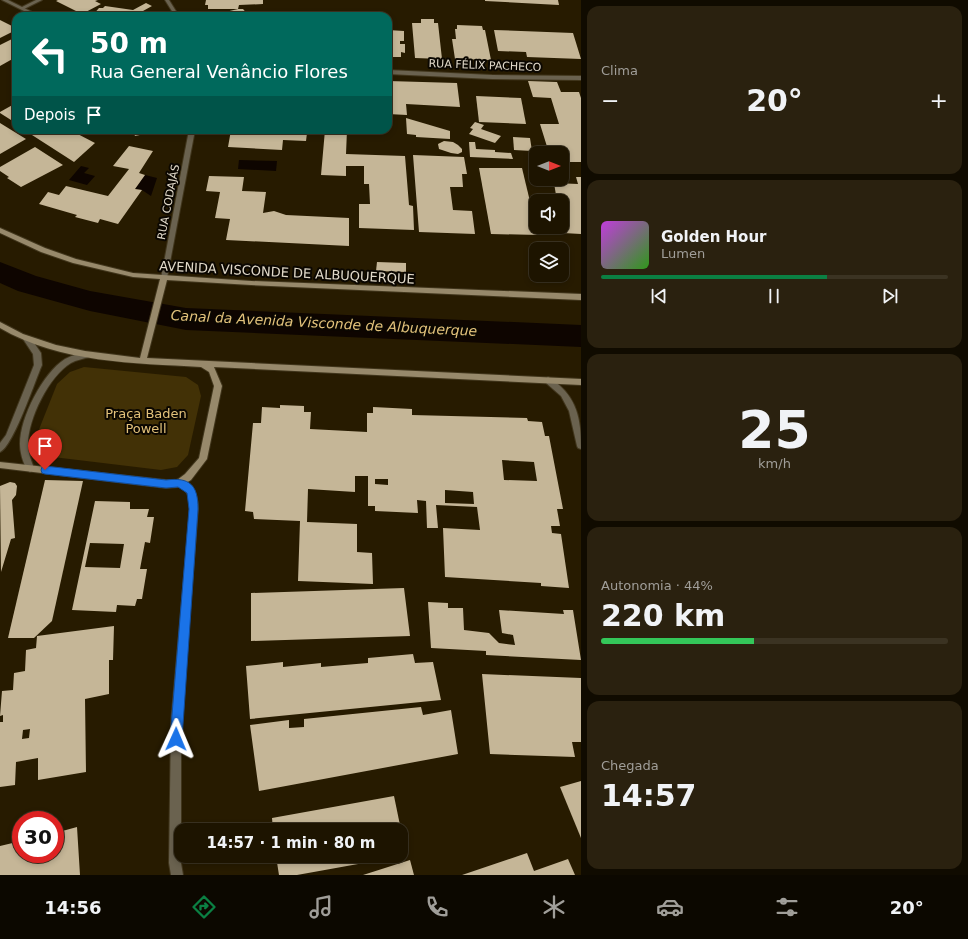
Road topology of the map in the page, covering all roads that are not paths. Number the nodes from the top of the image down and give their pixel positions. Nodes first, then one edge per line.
1 (4, 0) edge
2 (40, 0) edge
3 (167, 0) edge
4 (22, 8) junction
5 (30, 12) edge
6 (174, 12) edge
7 (392, 72) edge
8 (581, 78) edge
9 (191, 134) edge
10 (0, 230) edge
11 (164, 278) junction
12 (581, 297) edge
13 (0, 326) edge
14 (26, 339) junction
15 (86, 355) junction
16 (143, 362) junction
17 (204, 365) junction
18 (548, 380) junction
19 (581, 382) edge
20 (581, 446) edge
21 (0, 449) edge
22 (0, 465) edge
23 (30, 468) junction
24 (179, 483) junction
25 (177, 875) edge

1 - 4 street
2 - 4 street
3 - 6 street
4 - 5 street
7 - 8 street, RUA FÉLIX PACHECO
9 - 11 street, RUA CODAJÁS
10 - 11 main road, AVENIDA VISCONDE DE ALBUQUERQUE
11 - 12 main road, AVENIDA VISCONDE DE ALBUQUERQUE
11 - 16 main road
13 - 14 main road
14 - 15 main road
14 - 21 street
15 - 16 main road
15 - 23 street
16 - 17 main road
17 - 18 main road
17 - 24 main road
18 - 19 main road
18 - 20 street
22 - 23 main road
23 - 24 main road
24 - 25 street

